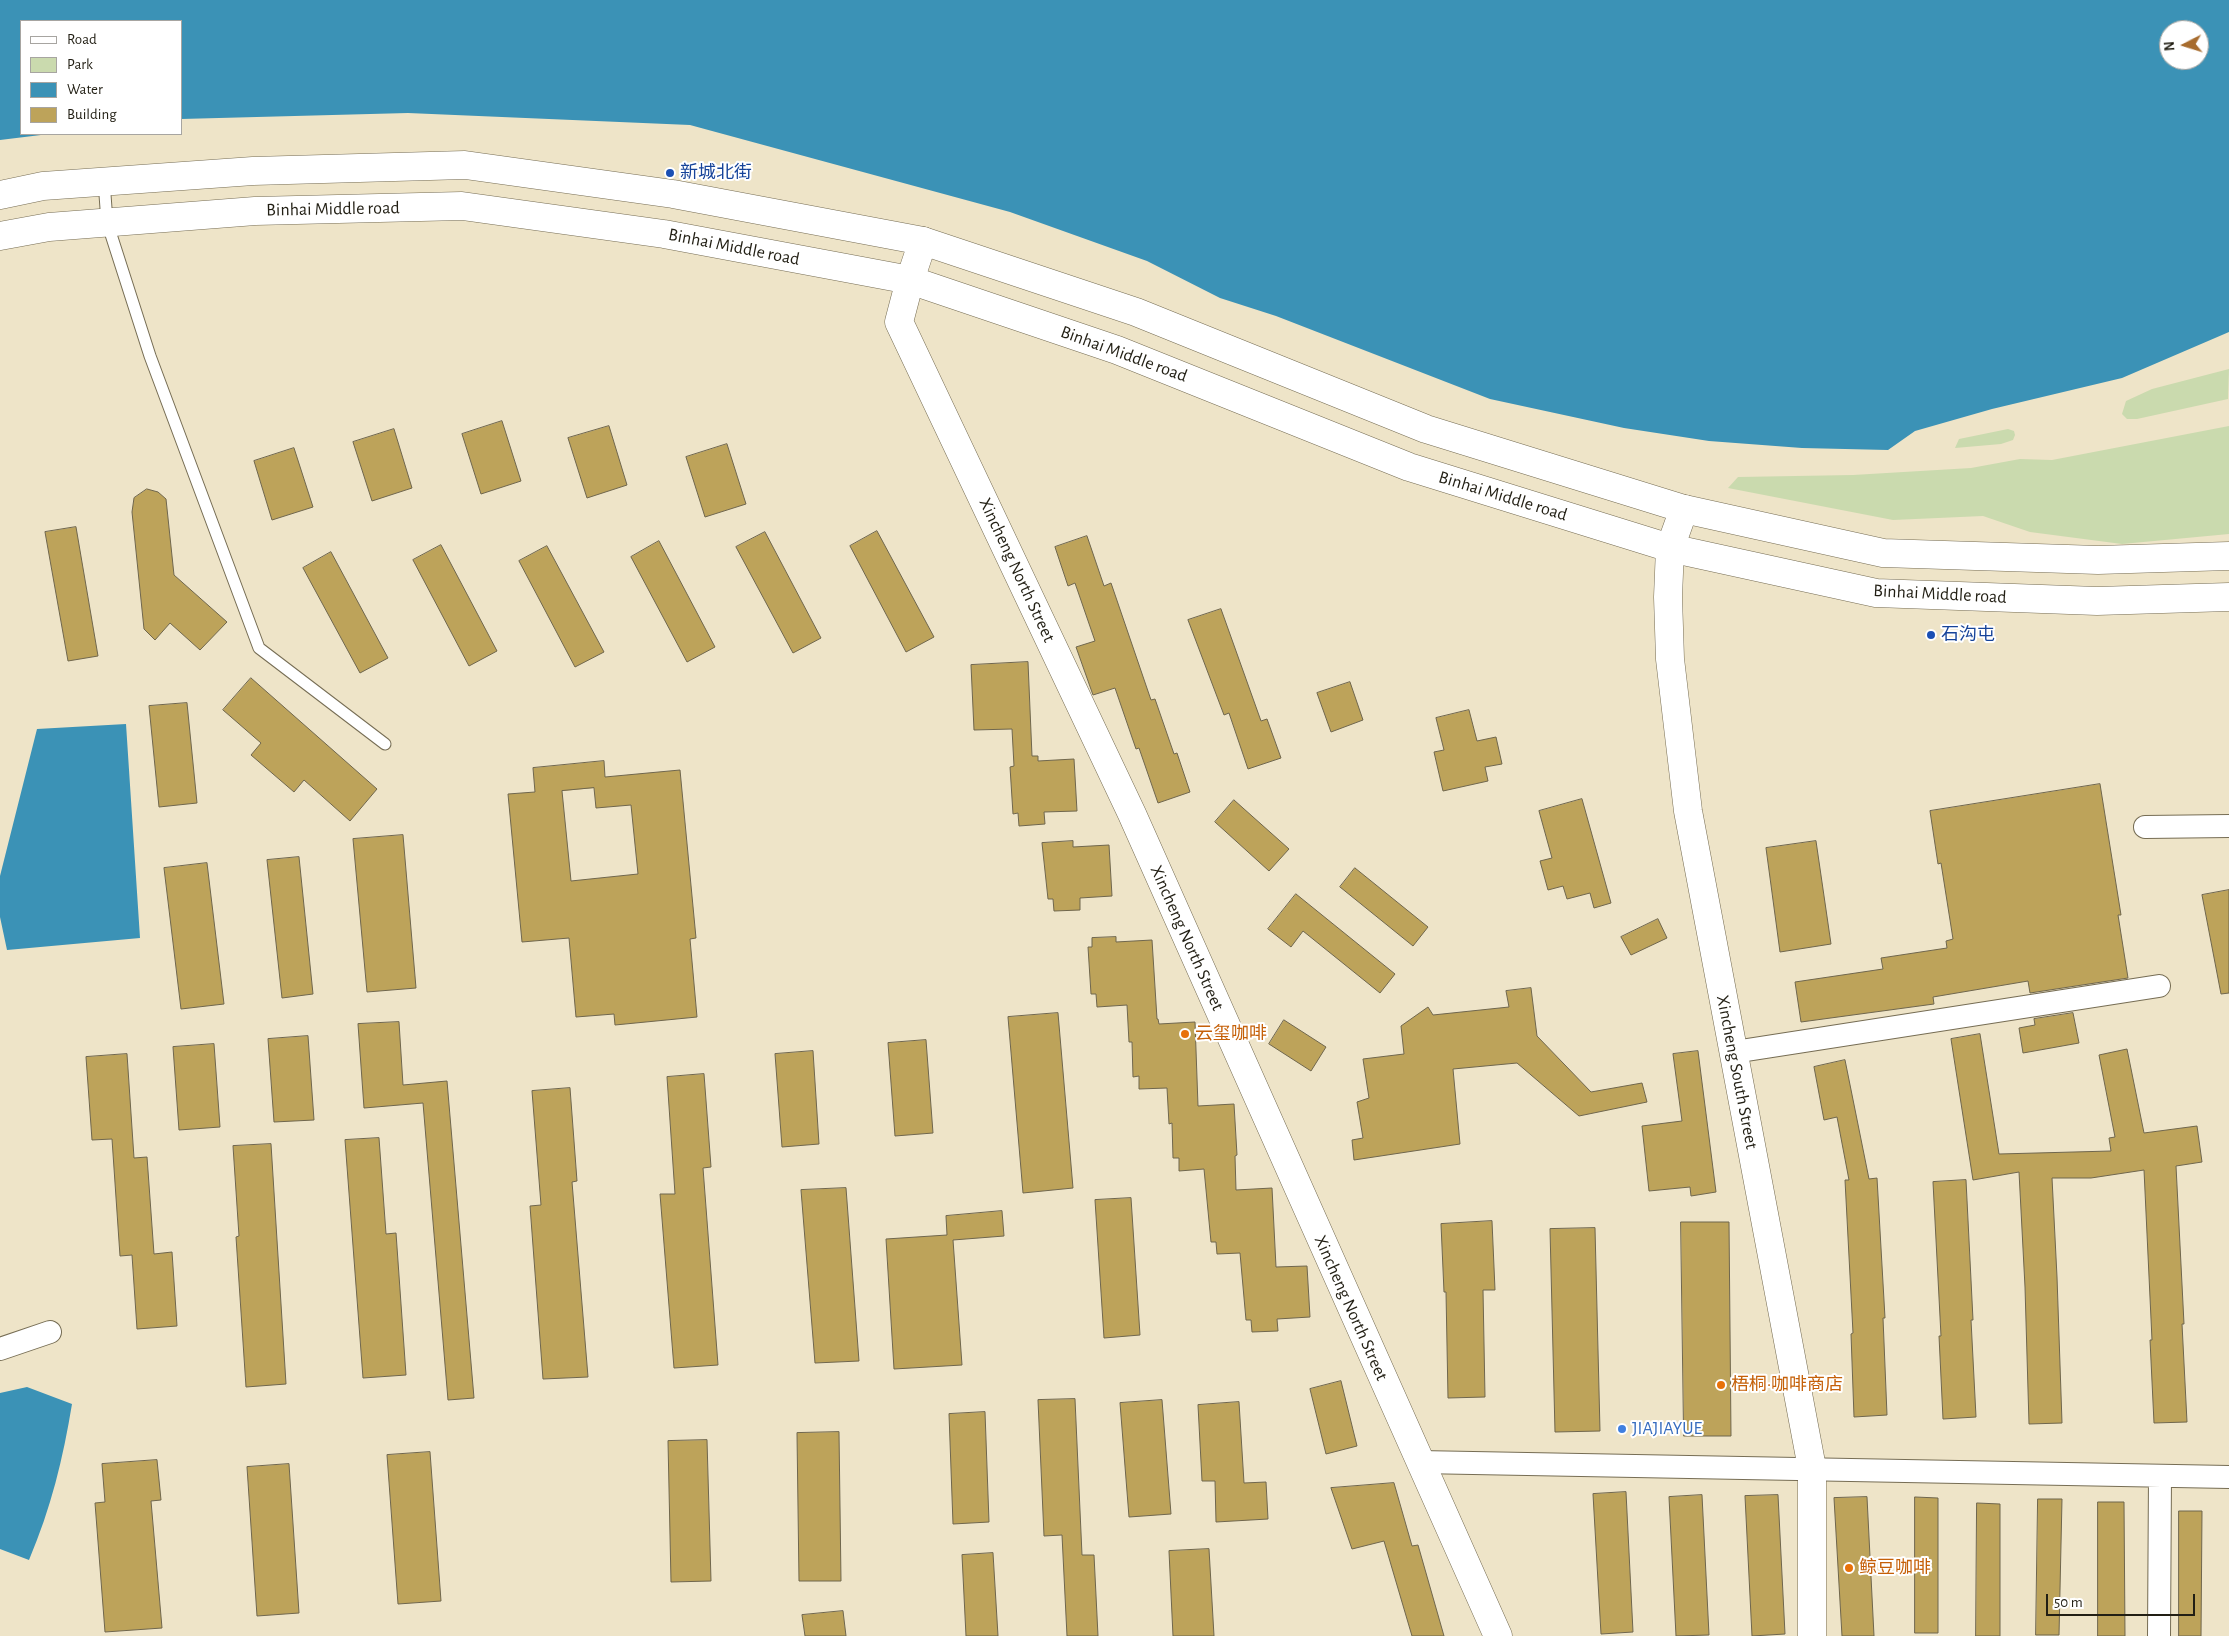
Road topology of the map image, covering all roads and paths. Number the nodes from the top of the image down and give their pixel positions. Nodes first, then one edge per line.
1 (104, 181) junction
2 (0, 195) edge
3 (107, 222) junction
4 (0, 236) edge
5 (923, 241) junction
6 (910, 280) junction
7 (1684, 509) junction
8 (1670, 548) junction
9 (2229, 556) edge
10 (2229, 597) edge
11 (385, 744) dead end
12 (2229, 826) edge
13 (2145, 827) dead end
14 (2159, 986) dead end
15 (1734, 1052) junction
16 (50, 1332) dead end
17 (0, 1349) edge
18 (1419, 1462) junction
19 (1812, 1468) junction
20 (2160, 1476) junction
21 (2229, 1477) edge
22 (1498, 1636) edge
23 (1812, 1636) edge
24 (2159, 1636) edge

1 - 2 main road
1 - 3 lane
1 - 5 main road
3 - 4 main road, Binhai Middle road
3 - 6 main road, Binhai Middle road
3 - 11 lane
5 - 6 main road, Xincheng North Street
5 - 7 main road
6 - 8 main road, Binhai Middle road
6 - 18 main road, Xincheng North Street
7 - 8 main road, Xincheng South Street
7 - 9 main road
8 - 10 main road, Binhai Middle road
8 - 15 main road, Xincheng South Street
12 - 13 street
14 - 15 street
15 - 19 main road, Xincheng South Street
16 - 17 street
18 - 19 street
18 - 22 main road, Xincheng North Street
19 - 20 street
19 - 23 main road, Xincheng South Street
20 - 21 street
20 - 24 street

